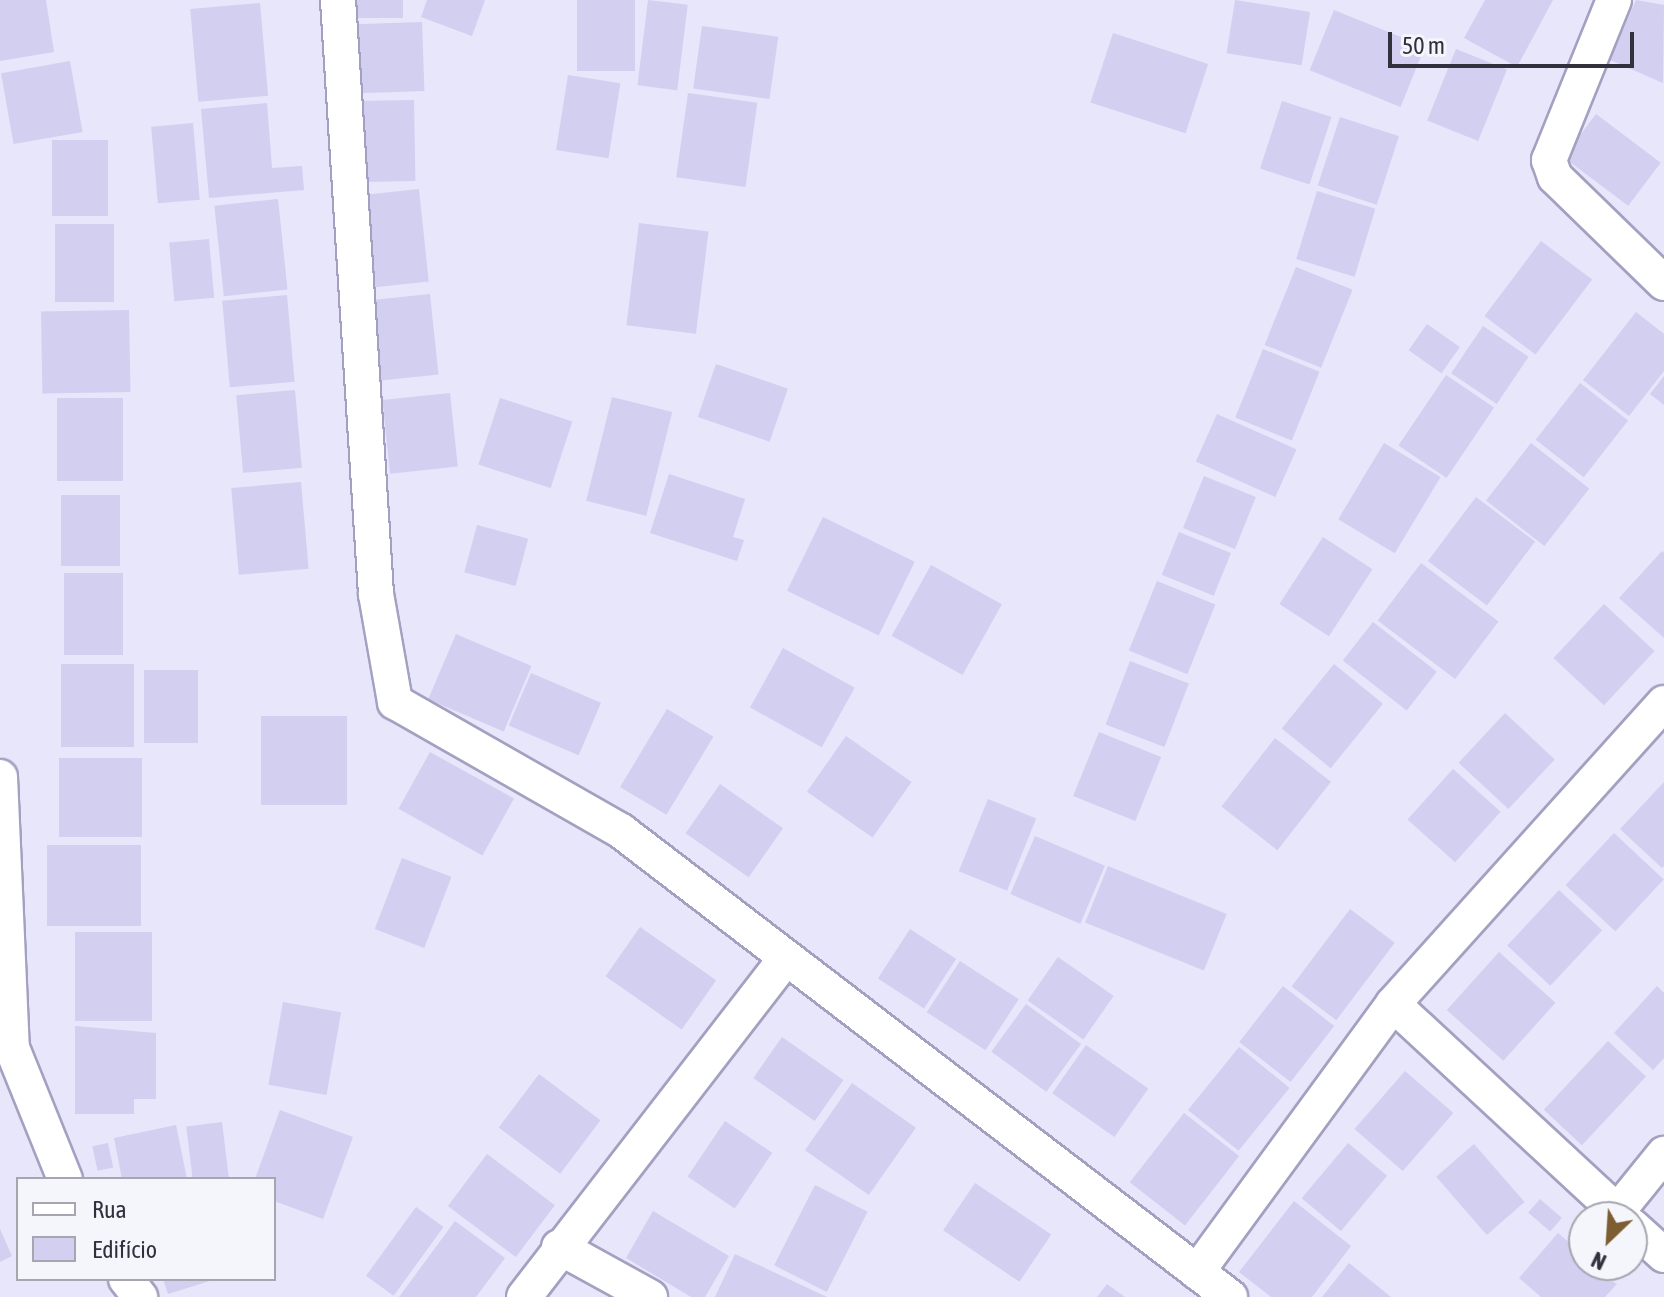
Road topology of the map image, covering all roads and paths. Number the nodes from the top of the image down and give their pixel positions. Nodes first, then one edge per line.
1 (338, 0) edge
2 (1614, 0) edge
3 (1664, 283) edge
4 (1664, 703) edge
5 (0, 777) edge
6 (784, 960) junction
7 (1393, 1004) junction
8 (6, 1050) edge
9 (1664, 1154) edge
10 (64, 1177) edge
11 (1606, 1201) edge
12 (1635, 1201) edge
13 (1648, 1240) edge
14 (559, 1247) junction
15 (1664, 1255) edge
16 (1197, 1272) junction
17 (128, 1281) edge
18 (140, 1297) edge
19 (524, 1297) edge
20 (650, 1297) edge
21 (1230, 1297) edge

1 - 6 street
2 - 3 street
4 - 7 street
5 - 8 street
6 - 14 street
6 - 16 street
7 - 11 street
7 - 16 street
8 - 10 street
9 - 12 street
13 - 15 street
14 - 19 street
14 - 20 street
16 - 21 street
17 - 18 street

